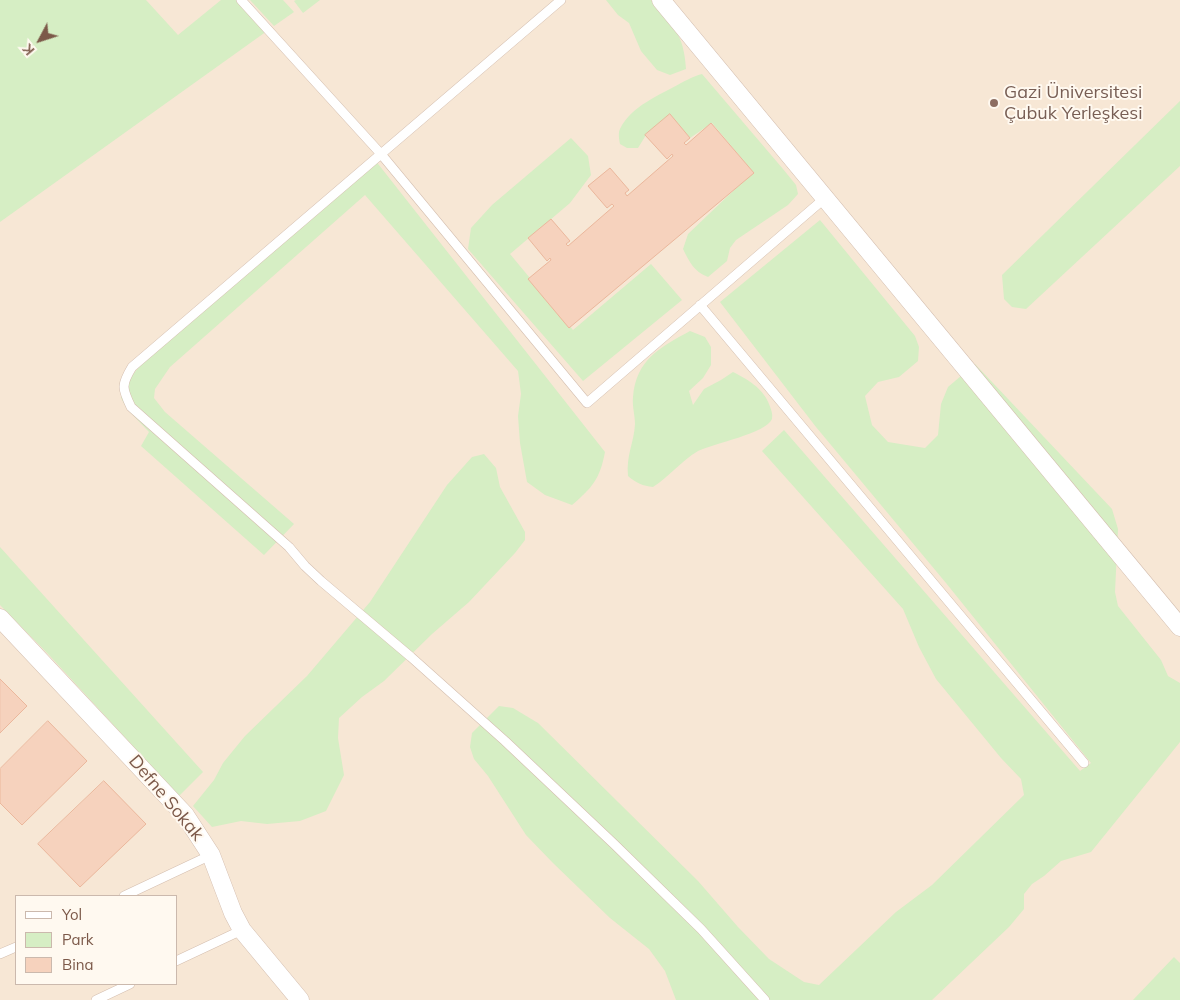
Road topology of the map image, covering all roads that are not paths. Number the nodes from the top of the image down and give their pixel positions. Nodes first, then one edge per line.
1 (241, 0) edge
2 (561, 0) edge
3 (661, 0) edge
4 (381, 154) junction
5 (825, 198) junction
6 (700, 305) junction
7 (1, 619) edge
8 (1180, 627) edge
9 (1084, 763) dead end
10 (211, 855) junction
11 (126, 895) edge
12 (242, 930) junction
13 (15, 947) edge
14 (0, 954) edge
15 (178, 960) edge
16 (128, 985) edge
17 (96, 1000) edge
18 (300, 1000) edge
19 (765, 1000) edge

1 - 4 lane
2 - 4 lane
3 - 5 street
4 - 6 lane
4 - 19 lane
5 - 6 lane
5 - 8 street
6 - 9 lane
7 - 10 street, Defne Sokak
10 - 11 lane
10 - 12 street, Defne Sokak
12 - 15 lane
12 - 18 street, Defne Sokak
13 - 14 lane
16 - 17 lane

